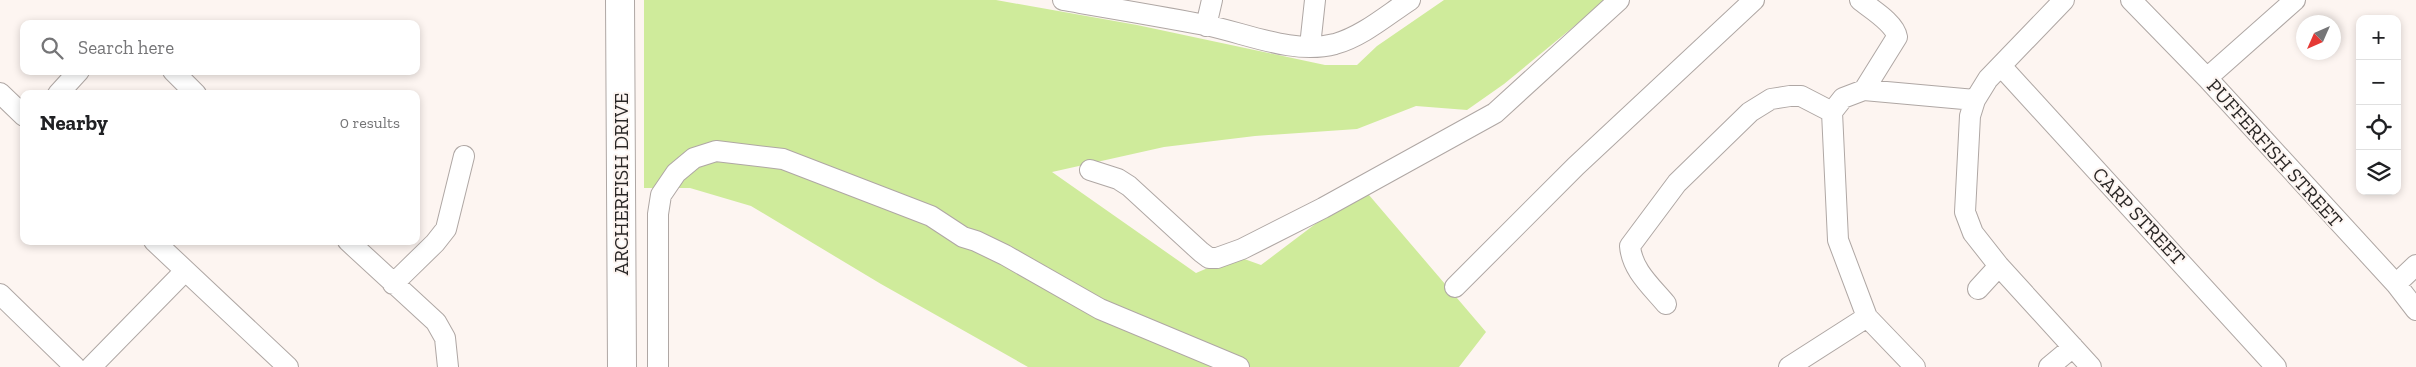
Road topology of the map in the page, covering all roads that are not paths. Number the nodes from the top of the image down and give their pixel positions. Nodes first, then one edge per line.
1 (620, 0) edge
2 (1063, 0) edge
3 (1212, 0) edge
4 (1315, 0) edge
5 (1410, 0) edge
6 (1619, 0) edge
7 (1754, 0) edge
8 (1860, 0) edge
9 (2064, 0) edge
10 (2131, 0) edge
11 (2295, 0) edge
12 (1108, 4) edge
13 (1206, 26) junction
14 (1310, 46) junction
15 (2002, 66) junction
16 (75, 75) edge
17 (177, 75) edge
18 (2207, 78) junction
19 (62, 90) edge
20 (192, 90) edge
21 (1864, 90) junction
22 (0, 93) edge
23 (1975, 100) junction
24 (20, 112) edge
25 (1832, 112) junction
26 (464, 156) dead end
27 (1090, 170) dead end
28 (158, 245) edge
29 (352, 245) edge
30 (2416, 265) edge
31 (1999, 266) junction
32 (185, 271) junction
33 (393, 284) junction
34 (2396, 284) junction
35 (1455, 286) dead end
36 (1978, 289) dead end
37 (0, 294) edge
38 (1666, 304) dead end
39 (2416, 310) edge
40 (1867, 317) junction
41 (2073, 347) junction
42 (1800, 364) edge
43 (75, 367) edge
44 (90, 367) edge
45 (288, 367) edge
46 (448, 367) edge
47 (622, 367) edge
48 (658, 367) edge
49 (1240, 367) edge
50 (1915, 367) edge
51 (2049, 367) edge
52 (2092, 367) edge
53 (2276, 367) edge

1 - 47 street, ARCHERFISH DRIVE
2 - 12 street
3 - 13 street
4 - 14 street
5 - 14 street
6 - 27 street
7 - 35 street
8 - 21 street
9 - 15 street
10 - 18 street, PUFFERFISH STREET
11 - 18 street
12 - 13 street
13 - 14 street
15 - 23 street
15 - 53 street, CARP STREET
16 - 19 street
17 - 20 street
18 - 34 street, PUFFERFISH STREET
21 - 23 street
21 - 25 street
22 - 24 street
23 - 31 street
25 - 38 street
25 - 40 street
26 - 33 street
28 - 32 street
29 - 33 street
30 - 34 street
31 - 36 street
31 - 41 street
32 - 44 street
32 - 45 street
33 - 46 street
34 - 39 street, PUFFERFISH STREET
37 - 43 street
40 - 42 street
40 - 50 street
41 - 51 street
41 - 52 street
48 - 49 street

